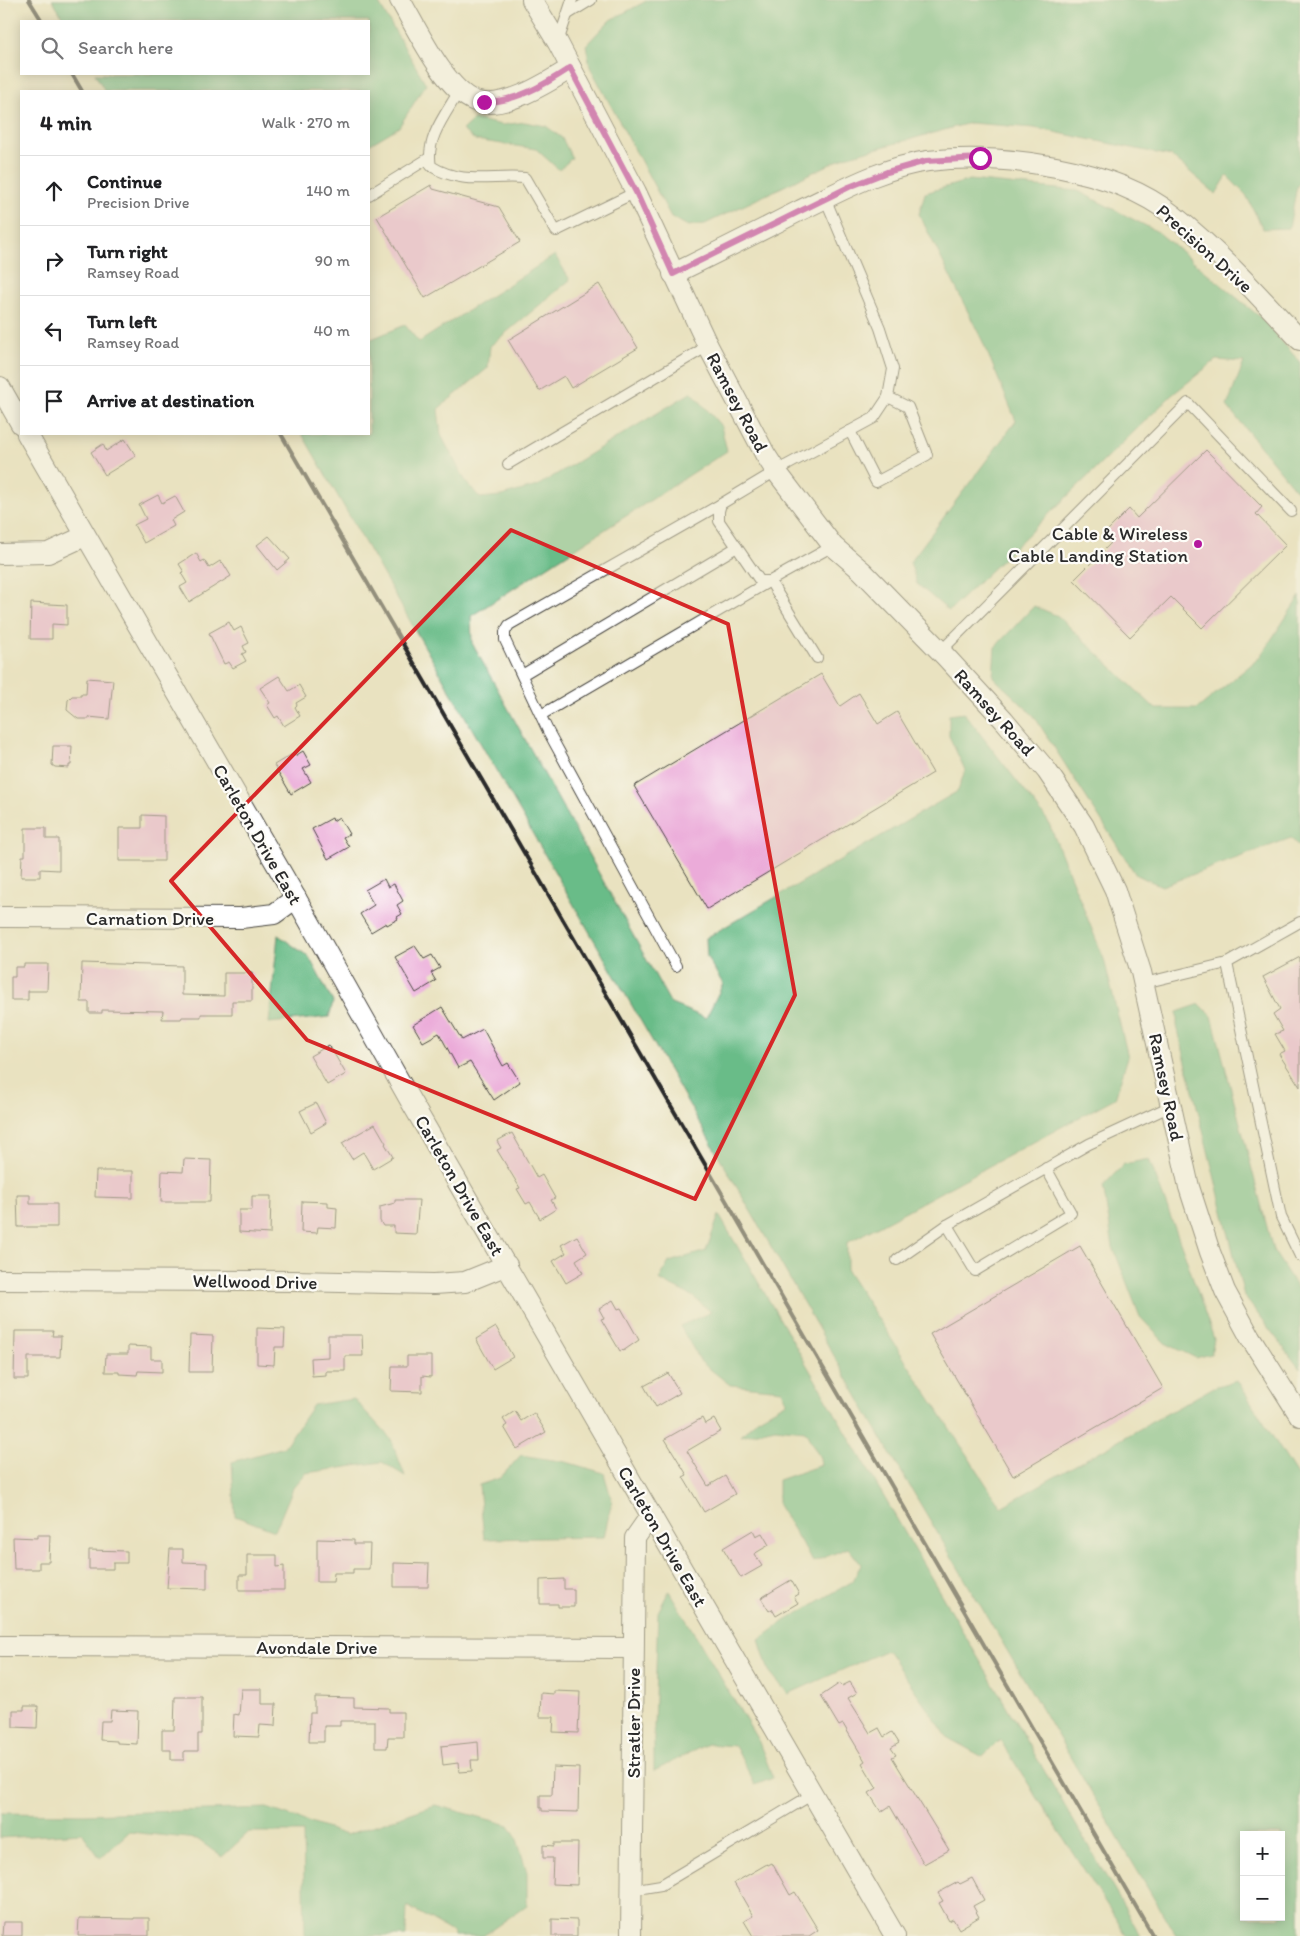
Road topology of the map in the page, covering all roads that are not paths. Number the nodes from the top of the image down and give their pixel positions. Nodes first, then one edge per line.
1 (400, 0) edge
2 (532, 0) edge
3 (572, 0) edge
4 (591, 0) edge
5 (568, 14) junction
6 (558, 43) junction
7 (570, 68) junction
8 (459, 92) junction
9 (429, 158) junction
10 (636, 192) junction
11 (370, 194) edge
12 (825, 198) junction
13 (673, 274) junction
14 (1300, 340) edge
15 (708, 346) junction
16 (0, 387) edge
17 (888, 398) junction
18 (20, 422) edge
19 (850, 431) junction
20 (28, 435) edge
21 (508, 464) dead end
22 (776, 471) junction
23 (721, 504) junction
24 (1291, 511) dead end
25 (85, 536) junction
26 (833, 546) junction
27 (737, 547) junction
28 (0, 554) edge
29 (770, 581) junction
30 (940, 652) junction
31 (817, 658) dead end
32 (522, 675) junction
33 (541, 715) junction
34 (296, 898) junction
35 (0, 917) edge
36 (1300, 922) edge
37 (1227, 963) junction
38 (676, 966) dead end
39 (1144, 982) junction
40 (1171, 1106) junction
41 (1046, 1168) junction
42 (947, 1225) junction
43 (1300, 1256) edge
44 (897, 1260) dead end
45 (507, 1265) junction
46 (0, 1280) edge
47 (1300, 1416) edge
48 (651, 1515) junction
49 (0, 1646) edge
50 (633, 1648) junction
51 (813, 1794) junction
52 (631, 1890) junction
53 (630, 1936) edge
54 (895, 1936) edge

1 - 8 street
2 - 6 street, Ramsey Road
3 - 5 lane
4 - 5 lane
5 - 6 lane
6 - 7 street, Ramsey Road
7 - 8 street
7 - 10 street, Ramsey Road
8 - 9 lane
9 - 10 lane
9 - 11 lane
10 - 13 street, Ramsey Road
12 - 13 street, Precision Drive
12 - 14 street, Precision Drive
12 - 17 lane
13 - 15 street, Ramsey Road
15 - 21 lane
15 - 22 street, Ramsey Road
16 - 18 street
17 - 19 lane
17 - 19 lane
19 - 22 lane
20 - 25 street, Carleton Drive East
22 - 23 lane
22 - 26 street, Ramsey Road
23 - 27 lane
23 - 32 lane
24 - 30 lane
25 - 28 street
25 - 34 street, Carleton Drive East
26 - 29 lane
26 - 30 street, Ramsey Road
27 - 29 lane
27 - 32 lane
29 - 31 lane
29 - 33 lane
30 - 39 street, Ramsey Road
32 - 33 lane
33 - 38 lane
34 - 35 street, Carnation Drive
34 - 45 street, Carleton Drive East
36 - 37 lane
37 - 39 lane
37 - 43 lane
39 - 40 street, Ramsey Road
40 - 41 lane
40 - 47 street, Ramsey Road
41 - 42 lane
41 - 42 lane
42 - 44 lane
45 - 46 street, Wellwood Drive
45 - 48 street, Carleton Drive East
48 - 50 street, Stratler Drive
48 - 51 street, Carleton Drive East
49 - 50 street, Avondale Drive
50 - 52 street, Stratler Drive
51 - 52 lane
51 - 54 street, Carleton Drive East
52 - 53 street, Stratler Drive

